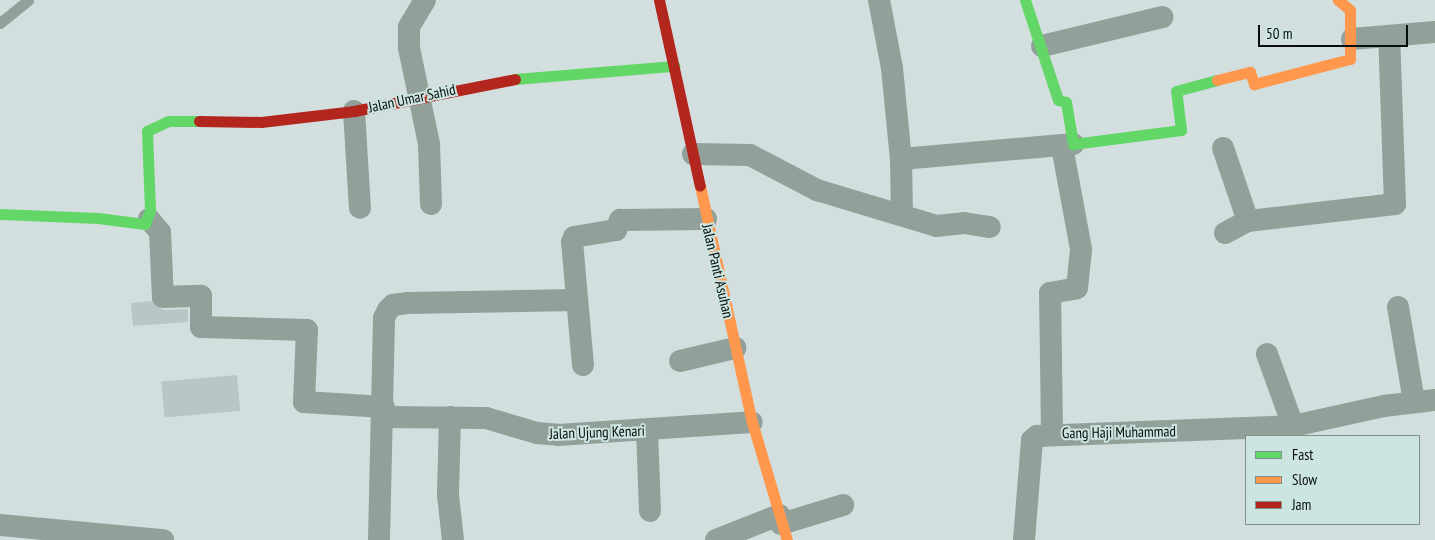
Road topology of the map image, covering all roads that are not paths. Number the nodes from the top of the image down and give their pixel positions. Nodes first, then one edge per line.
1 (28, 0) edge
2 (425, 0) edge
3 (660, 0) edge
4 (879, 0) edge
5 (1025, 0) edge
6 (1338, 0) edge
7 (1163, 16) dead end
8 (0, 23) edge
9 (1435, 32) edge
10 (1389, 36) junction
11 (1352, 39) junction
12 (1042, 46) junction
13 (674, 66) junction
14 (420, 96) junction
15 (354, 111) junction
16 (1067, 145) junction
17 (1223, 148) dead end
18 (692, 154) junction
19 (901, 159) junction
20 (431, 204) dead end
21 (360, 208) dead end
22 (0, 214) edge
23 (902, 215) junction
24 (149, 219) junction
25 (706, 219) junction
26 (1248, 221) junction
27 (990, 226) dead end
28 (1225, 233) dead end
29 (576, 300) junction
30 (1398, 307) dead end
31 (735, 348) junction
32 (1267, 354) dead end
33 (680, 361) dead end
34 (582, 366) dead end
35 (1424, 401) edge
36 (384, 412) junction
37 (450, 417) junction
38 (752, 422) junction
39 (1293, 426) junction
40 (647, 430) junction
41 (1052, 434) junction
42 (843, 505) dead end
43 (650, 511) dead end
44 (0, 525) edge
45 (782, 526) edge
46 (68, 536) edge
47 (163, 540) edge
48 (379, 540) edge
49 (453, 540) edge
50 (716, 540) edge
51 (1024, 540) edge

1 - 8 lane
2 - 14 street
3 - 13 street, Jalan Panti Asuhan
4 - 19 street
5 - 12 street
6 - 11 street
7 - 12 street
9 - 10 street
10 - 11 street
10 - 26 street
11 - 16 street
12 - 16 street
13 - 14 street, Jalan Umar Sahid
13 - 18 street, Jalan Panti Asuhan
14 - 15 street, Jalan Umar Sahid
14 - 20 street
15 - 21 street
15 - 24 street, Jalan Umar Sahid
16 - 19 street
16 - 41 street, Gang Haji Muhammad
17 - 26 street
18 - 23 street
18 - 25 street, Jalan Panti Asuhan
19 - 23 street
22 - 24 street
23 - 27 street
24 - 36 street, Jalan Ujung Kenari
25 - 29 street
25 - 31 street, Jalan Panti Asuhan
26 - 28 street
29 - 34 street
29 - 36 street
30 - 35 street
31 - 33 street
31 - 38 street, Jalan Panti Asuhan
32 - 39 street
35 - 39 street, Gang Haji Muhammad
36 - 37 street, Jalan Ujung Kenari
36 - 48 street
37 - 40 street, Jalan Ujung Kenari
37 - 49 street
38 - 40 street, Jalan Ujung Kenari
38 - 45 street, Jalan Panti Asuhan
39 - 41 street, Gang Haji Muhammad
40 - 43 street
41 - 51 street
42 - 45 street
44 - 46 street
45 - 50 street
46 - 47 street

